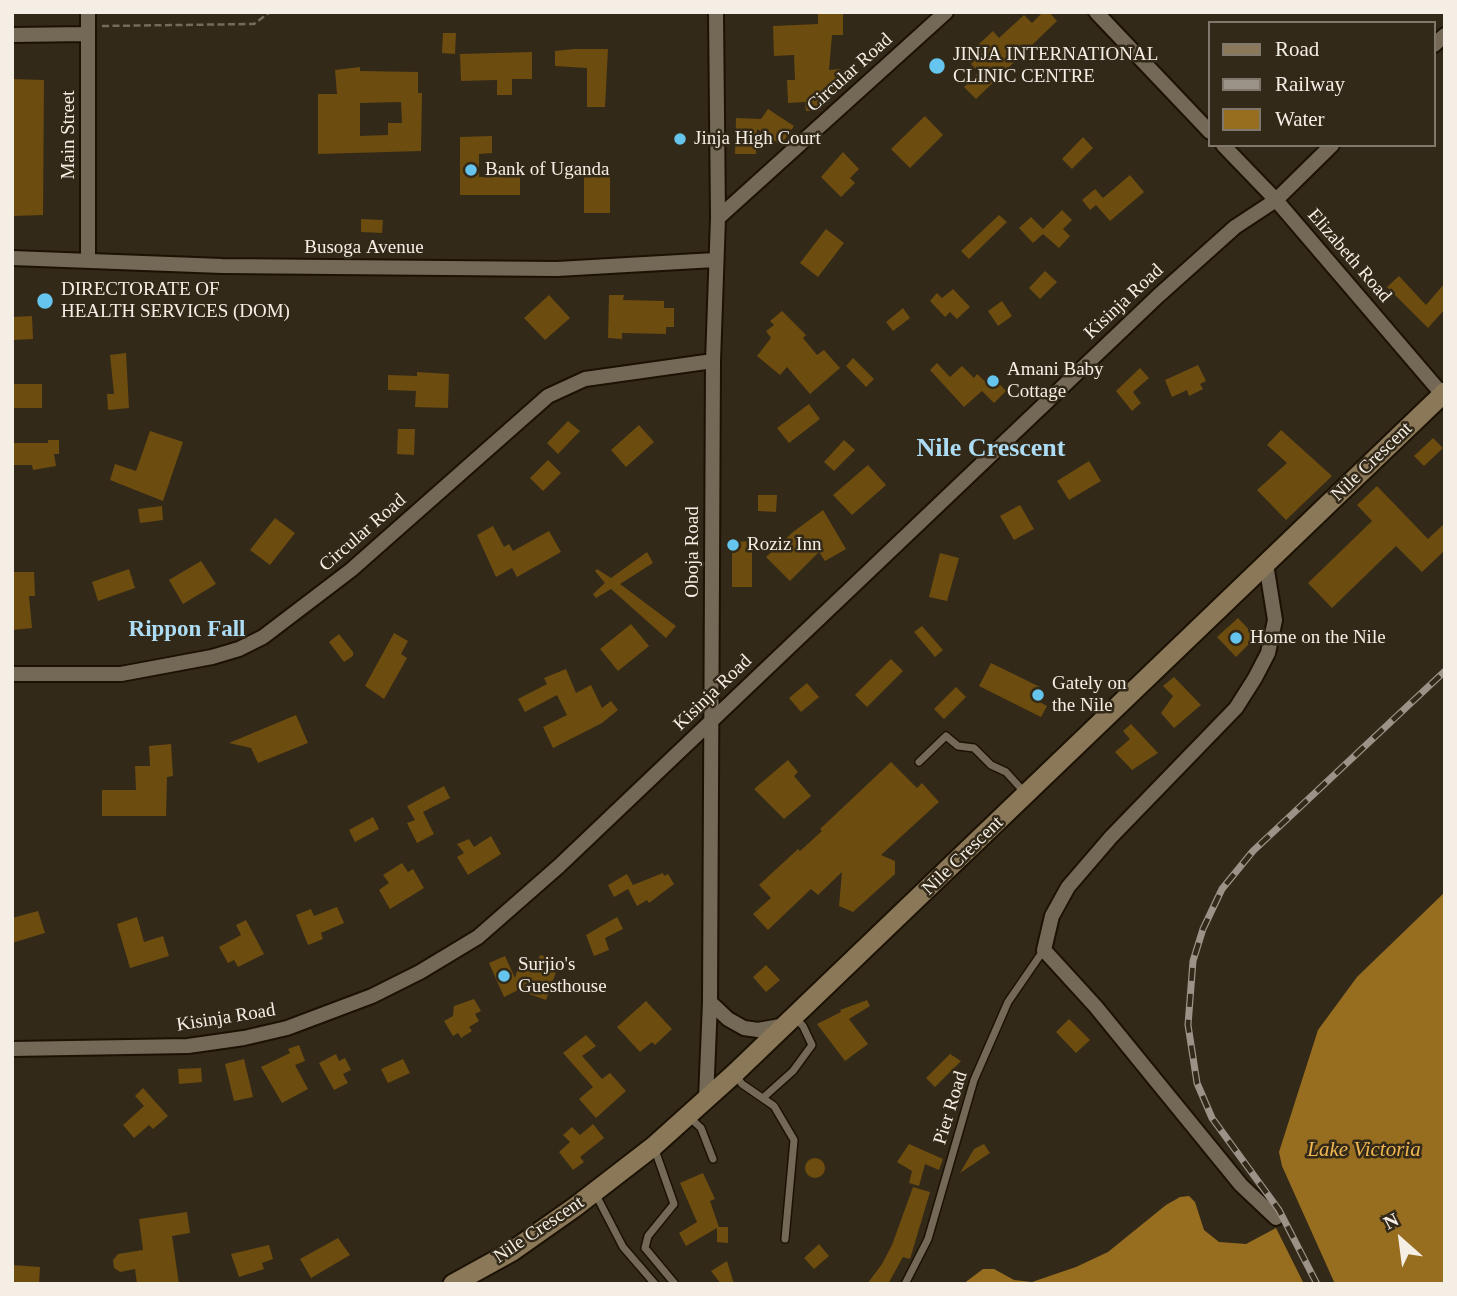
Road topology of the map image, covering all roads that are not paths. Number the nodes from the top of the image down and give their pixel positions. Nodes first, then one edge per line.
1 (716, 12) edge
2 (946, 12) edge
3 (1096, 12) edge
4 (88, 24) edge
5 (12, 35) edge
6 (1208, 130) edge
7 (1225, 147) edge
8 (1330, 147) edge
9 (1276, 200) junction
10 (718, 218) junction
11 (12, 258) edge
12 (88, 259) junction
13 (715, 260) junction
14 (713, 361) junction
15 (1443, 393) edge
16 (1266, 564) junction
17 (12, 674) edge
18 (711, 722) junction
19 (919, 762) dead end
20 (1027, 794) junction
21 (1044, 950) junction
22 (710, 1002) junction
23 (792, 1021) junction
24 (12, 1049) edge
25 (734, 1074) junction
26 (764, 1097) junction
27 (706, 1099) junction
28 (688, 1115) junction
29 (654, 1146) junction
30 (713, 1158) dead end
31 (595, 1192) junction
32 (1276, 1218) dead end
33 (785, 1239) dead end
34 (453, 1284) edge
35 (655, 1284) edge
36 (675, 1284) edge
37 (905, 1284) edge

1 - 10 street, Oboja Road
2 - 10 street, Circular Road
3 - 6 street
4 - 5 street
4 - 12 street, Main Street
7 - 9 street, Elizabeth Road
8 - 9 street, Kisinja Road
9 - 15 street, Elizabeth Road
9 - 18 street, Kisinja Road
10 - 13 street, Oboja Road
11 - 12 street, Busoga Avenue
12 - 13 street, Busoga Avenue
13 - 14 street, Oboja Road
14 - 17 street, Circular Road
14 - 18 street, Oboja Road
15 - 16 street, Nile Crescent
16 - 20 street, Nile Crescent
16 - 21 street
18 - 22 street, Oboja Road
18 - 24 street, Kisinja Road
19 - 20 lane
20 - 23 street, Nile Crescent
21 - 32 street
21 - 37 lane, Pier Road
22 - 23 street
22 - 27 street, Oboja Road
23 - 25 street, Nile Crescent
23 - 26 lane
25 - 26 lane
25 - 27 street, Nile Crescent
26 - 33 lane
27 - 28 street, Nile Crescent
28 - 29 street, Nile Crescent
28 - 30 lane
29 - 31 street, Nile Crescent
29 - 36 lane
31 - 34 street, Nile Crescent
31 - 35 lane

